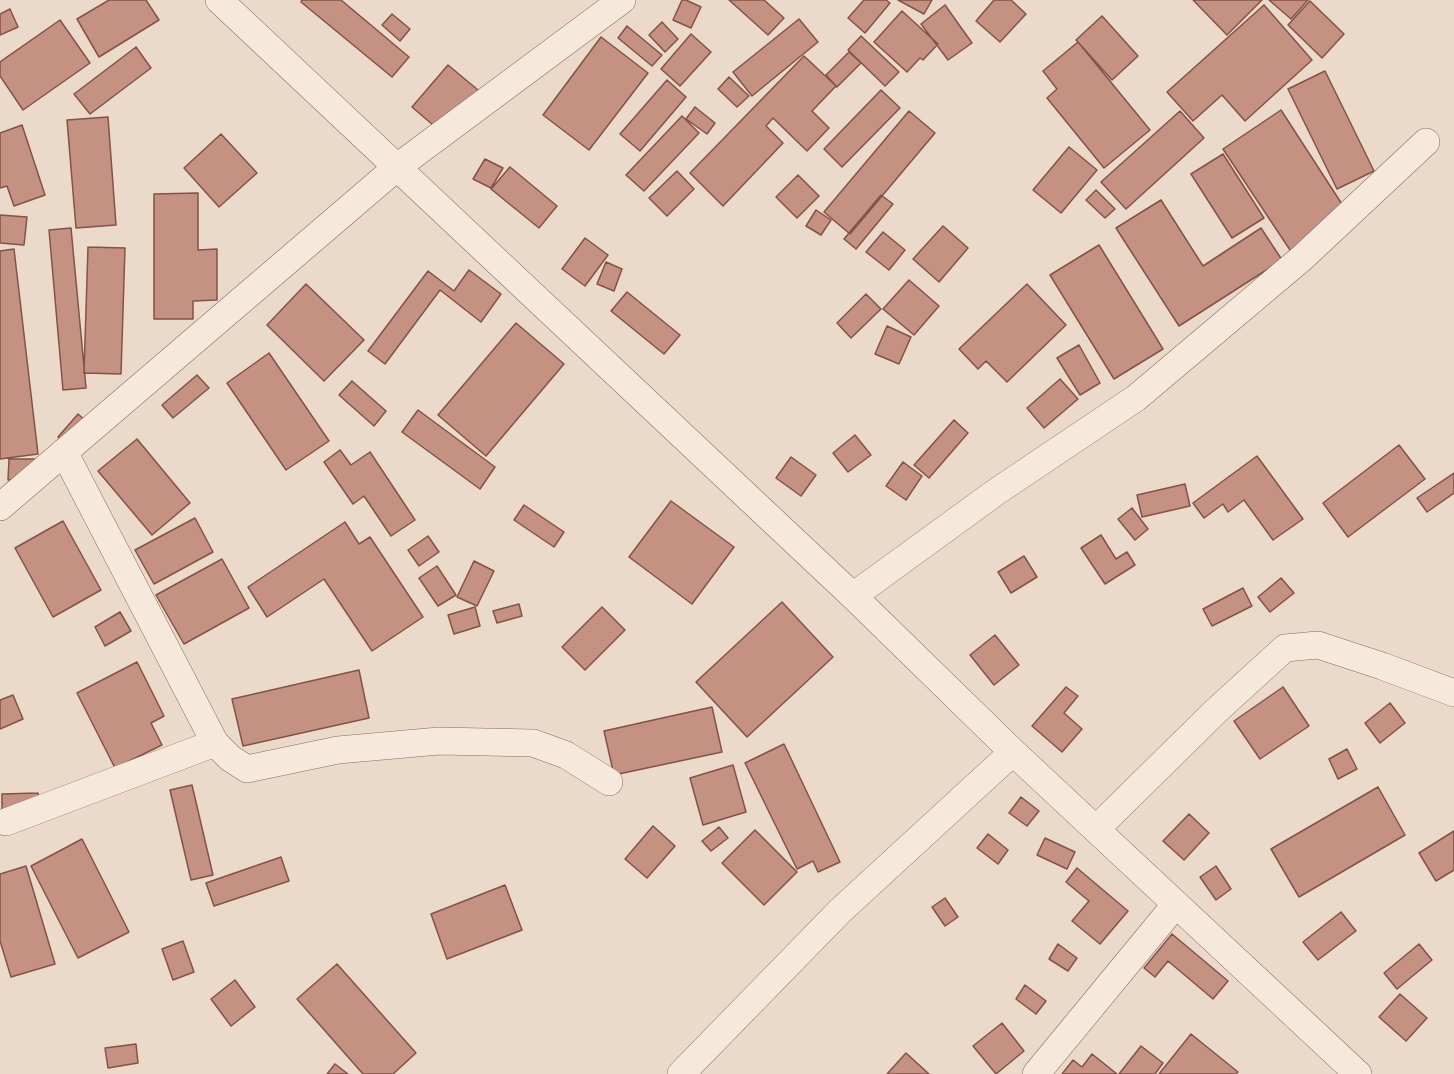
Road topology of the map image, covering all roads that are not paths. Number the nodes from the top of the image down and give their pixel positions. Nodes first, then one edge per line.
1 (219, 0) edge
2 (622, 0) edge
3 (1426, 142) dead end
4 (396, 168) junction
5 (64, 452) junction
6 (0, 507) edge
7 (853, 596) junction
8 (1454, 693) edge
9 (215, 742) junction
10 (1013, 752) junction
11 (609, 782) dead end
12 (6, 822) dead end
13 (1096, 830) junction
14 (1176, 904) junction
15 (681, 1074) edge
16 (1036, 1074) edge
17 (1358, 1074) edge

1 - 4 street
2 - 4 street
3 - 7 street
4 - 5 street
4 - 7 street
5 - 6 street
5 - 9 street
7 - 10 street
8 - 13 street
9 - 11 street
9 - 12 street
10 - 13 street
10 - 15 street
13 - 14 street
14 - 16 street
14 - 17 street

